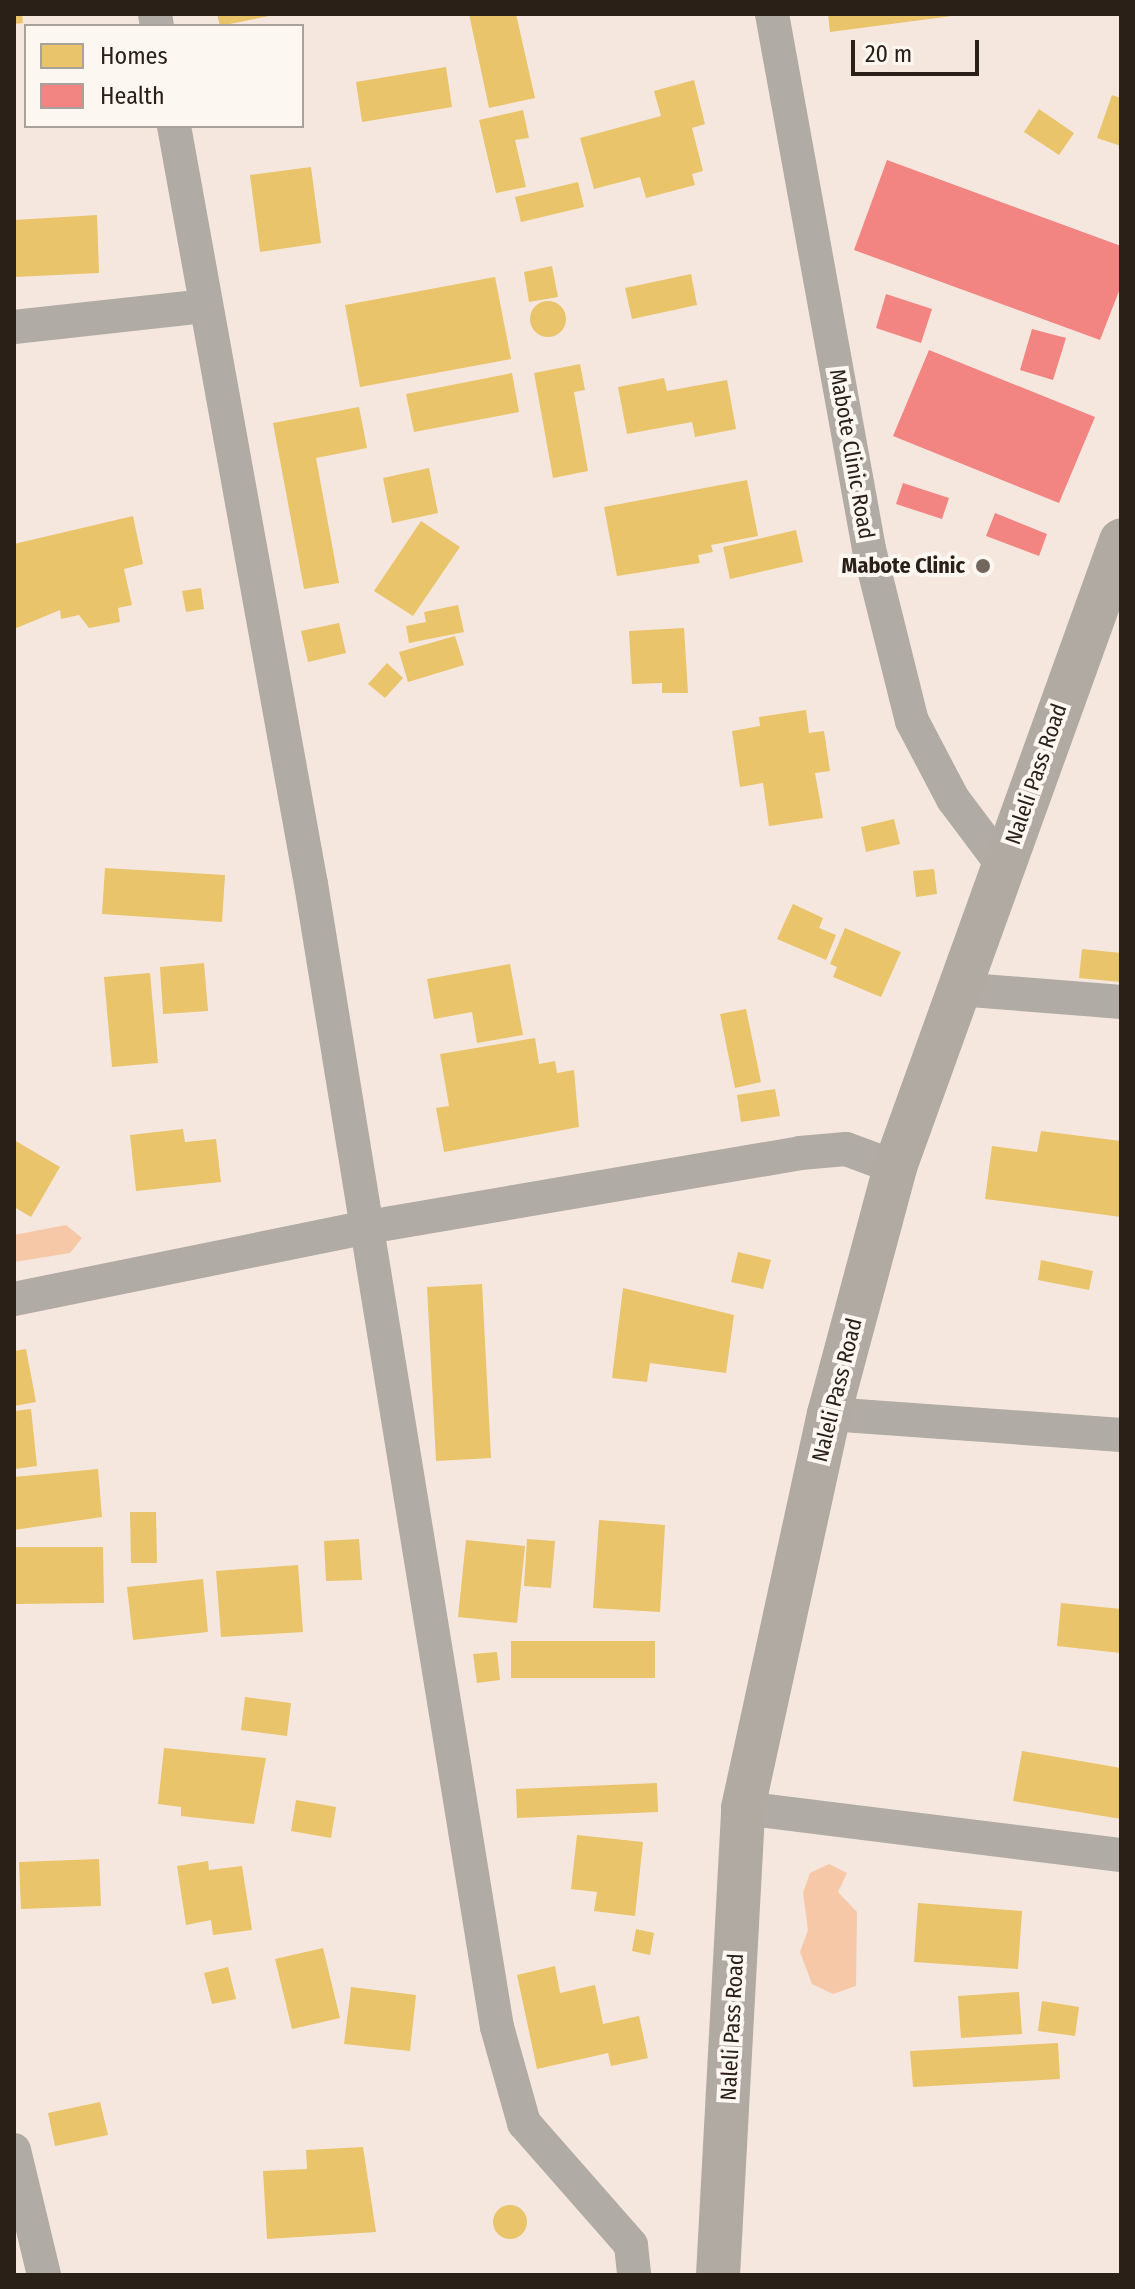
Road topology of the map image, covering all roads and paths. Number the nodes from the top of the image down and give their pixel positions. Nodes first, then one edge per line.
1 (772, 14) edge
2 (174, 128) edge
3 (204, 306) junction
4 (14, 327) edge
5 (1121, 541) edge
6 (1004, 867) junction
7 (957, 989) junction
8 (1121, 1002) edge
9 (895, 1167) junction
10 (368, 1227) junction
11 (14, 1299) edge
12 (829, 1414) junction
13 (1121, 1435) edge
14 (743, 1808) junction
15 (1121, 1855) edge
16 (14, 2150) edge
17 (44, 2275) edge
18 (634, 2275) edge
19 (718, 2275) edge

1 - 6 street, Mabote Clinic Road
2 - 3 street
3 - 4 street
3 - 10 street
5 - 6 main road, Naleli Pass Road
6 - 7 main road, Naleli Pass Road
7 - 8 street
7 - 9 main road, Naleli Pass Road
9 - 10 street
9 - 12 main road, Naleli Pass Road
10 - 11 street
10 - 18 street
12 - 13 street
12 - 14 main road, Naleli Pass Road
14 - 15 street
14 - 19 main road, Naleli Pass Road
16 - 17 street

